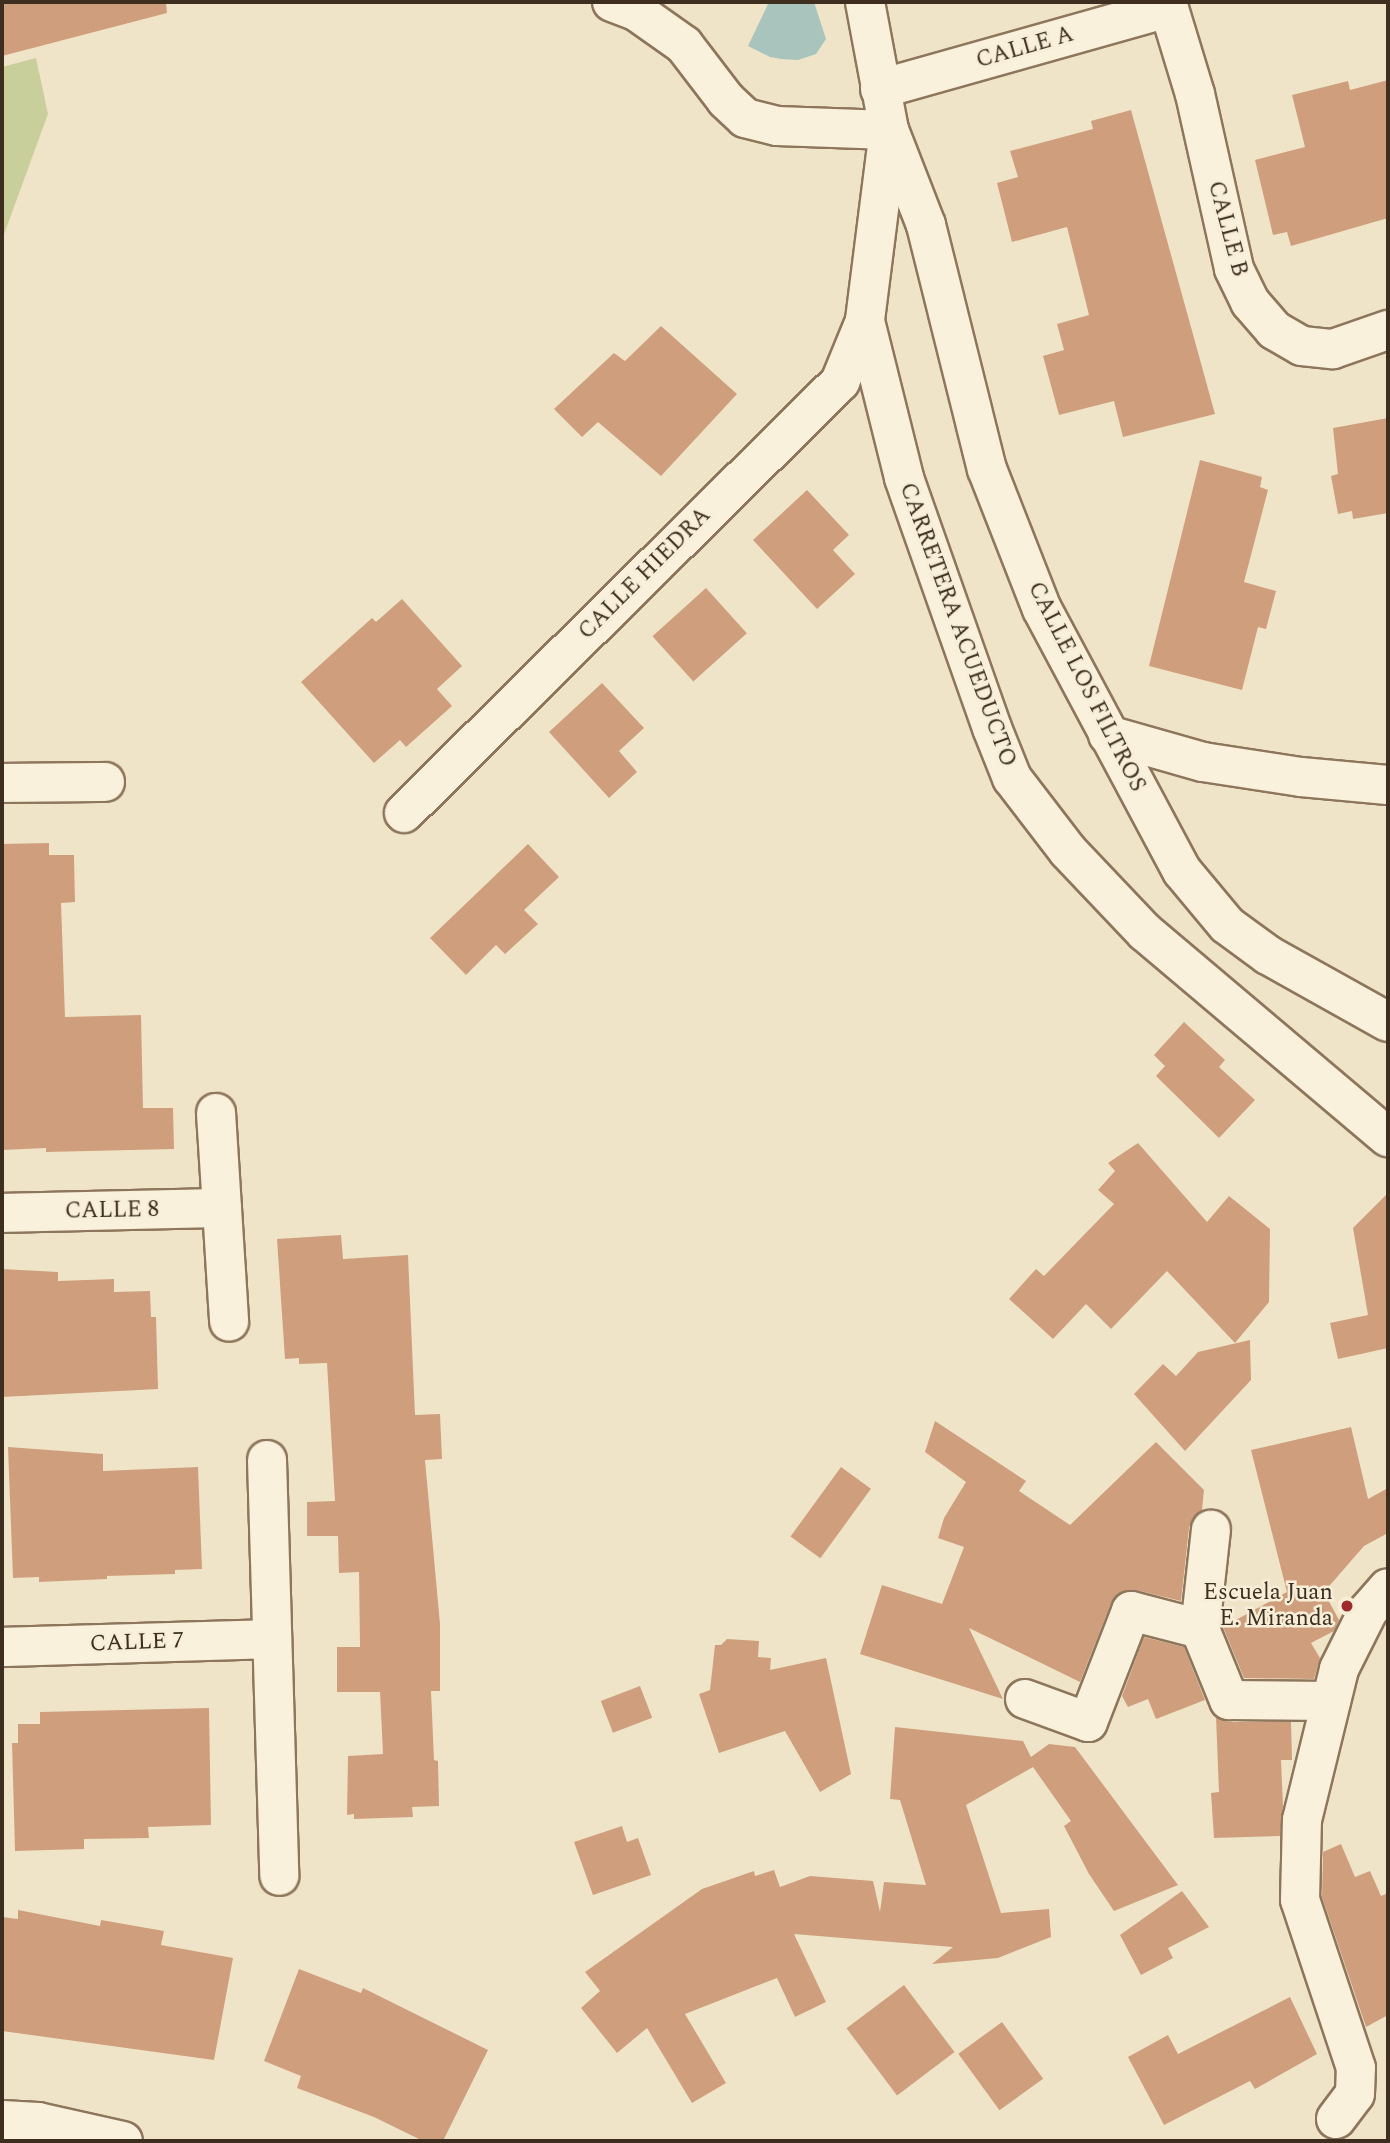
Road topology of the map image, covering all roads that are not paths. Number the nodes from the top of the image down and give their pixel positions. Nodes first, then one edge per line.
1 (612, 2) edge
2 (865, 2) edge
3 (1168, 5) edge
4 (880, 89) junction
5 (889, 130) junction
6 (865, 321) junction
7 (1388, 330) edge
8 (1108, 734) junction
9 (105, 782) dead end
10 (2, 783) edge
11 (1388, 785) edge
12 (404, 813) dead end
13 (1388, 1022) edge
14 (216, 1113) dead end
15 (1388, 1137) edge
16 (222, 1208) junction
17 (2, 1213) edge
18 (229, 1322) dead end
19 (267, 1460) dead end
20 (1211, 1530) dead end
21 (1388, 1588) edge
22 (1199, 1629) junction
23 (272, 1639) junction
24 (2, 1647) edge
25 (1025, 1699) dead end
26 (1331, 1702) junction
27 (279, 1876) dead end
28 (1336, 2119) dead end
29 (2, 2120) edge
30 (123, 2141) edge

1 - 5 street
2 - 4 street, CARRETERA ACUEDUCTO
3 - 4 street, CALLE A
3 - 7 street, CALLE B
4 - 5 street, CARRETERA ACUEDUCTO
5 - 6 street, CARRETERA ACUEDUCTO
5 - 8 street, CALLE LOS FILTROS
6 - 12 street, CALLE HIEDRA
6 - 15 street, CARRETERA ACUEDUCTO
8 - 11 street
8 - 13 street, CALLE LOS FILTROS
9 - 10 street
14 - 16 street
16 - 17 street, CALLE 8
16 - 18 street
19 - 23 street
20 - 22 street
21 - 26 street
22 - 25 street
22 - 26 street
23 - 24 street, CALLE 7
23 - 27 street
26 - 28 street
29 - 30 street

